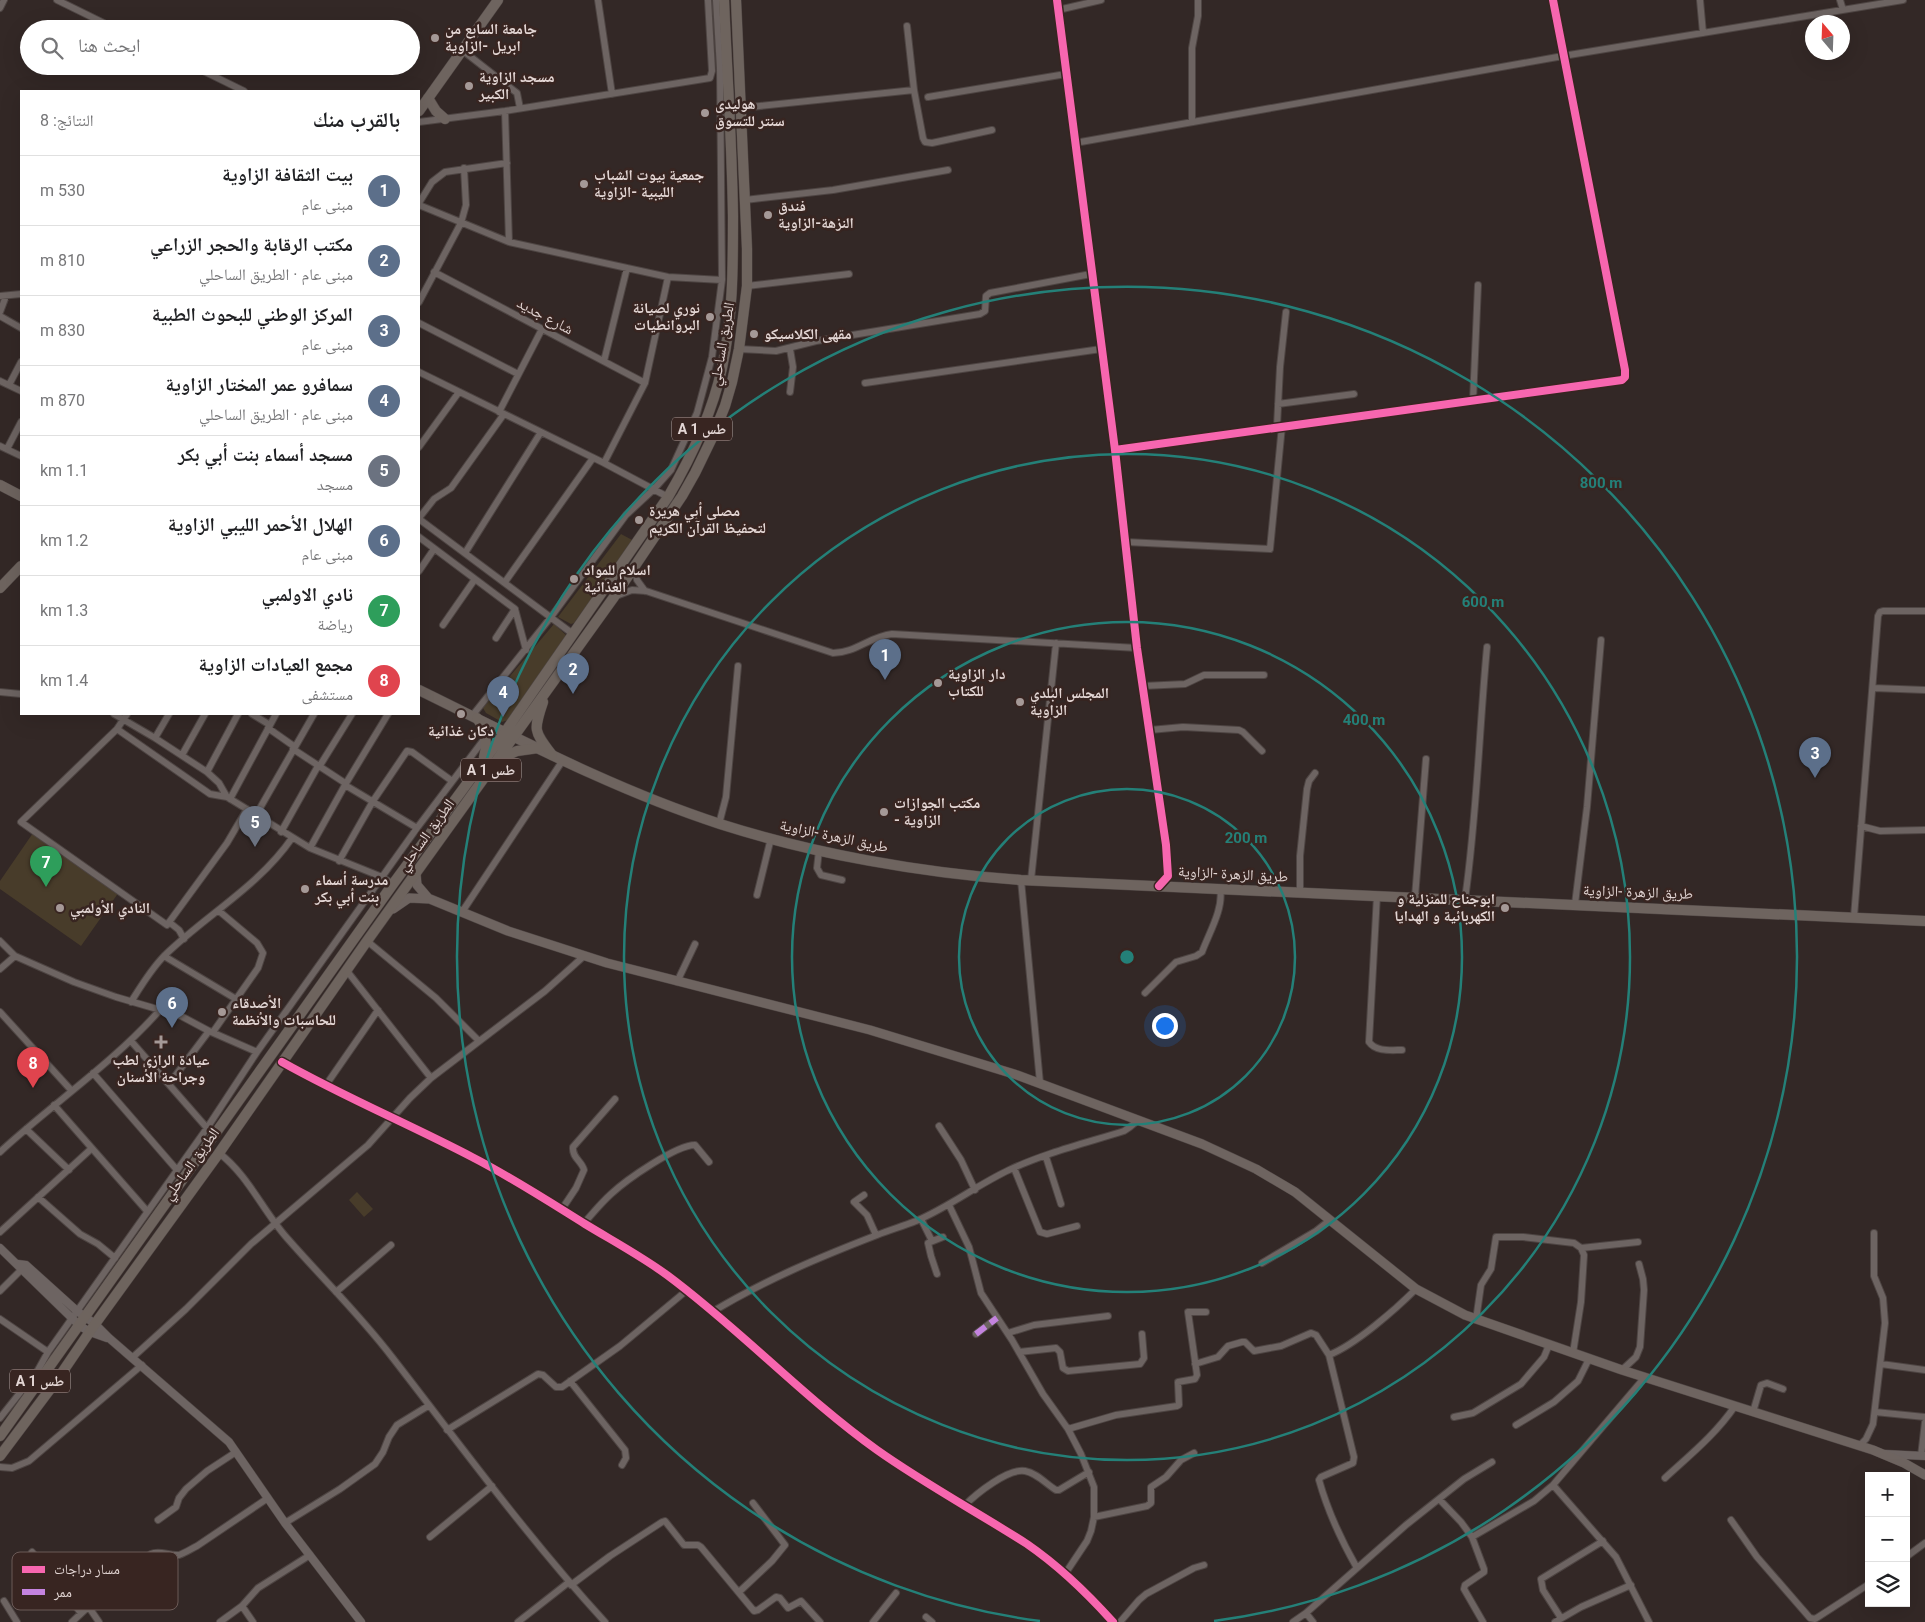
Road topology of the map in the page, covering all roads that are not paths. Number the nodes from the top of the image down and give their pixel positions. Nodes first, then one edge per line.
1 (4, 0) edge
2 (498, 0) edge
3 (598, 0) edge
4 (708, 0) edge
5 (716, 0) edge
6 (724, 0) edge
7 (736, 0) edge
8 (1057, 0) edge
9 (1101, 0) edge
10 (1198, 0) edge
11 (1553, 0) edge
12 (1700, 0) edge
13 (1840, 0) edge
14 (1903, 0) edge
15 (59, 1) edge
16 (1889, 1) edge
17 (0, 8) edge
18 (1058, 10) junction
19 (1843, 10) junction
20 (98, 20) edge
21 (907, 26) dead end
22 (1703, 33) junction
23 (462, 50) junction
24 (1563, 56) junction
25 (1066, 74) junction
26 (211, 75) edge
27 (242, 90) edge
28 (914, 90) junction
29 (612, 94) junction
30 (928, 97) dead end
31 (428, 98) junction
32 (520, 108) junction
33 (741, 108) junction
34 (420, 110) edge
35 (505, 110) junction
36 (445, 119) junction
37 (420, 122) edge
38 (1192, 122) junction
39 (992, 130) dead end
40 (1075, 142) junction
41 (507, 163) junction
42 (464, 168) junction
43 (948, 170) dead end
44 (745, 200) junction
45 (420, 202) edge
46 (420, 204) edge
47 (461, 223) junction
48 (509, 242) junction
49 (626, 268) junction
50 (434, 272) junction
51 (848, 274) dead end
52 (1091, 274) junction
53 (668, 277) junction
54 (722, 280) junction
55 (1478, 285) dead end
56 (747, 286) junction
57 (20, 294) edge
58 (3, 296) edge
59 (420, 300) edge
60 (0, 312) edge
61 (1286, 312) dead end
62 (0, 316) edge
63 (420, 324) edge
64 (20, 327) edge
65 (542, 329) junction
66 (739, 349) junction
67 (790, 349) junction
68 (1101, 349) junction
69 (604, 361) junction
70 (20, 364) edge
71 (420, 372) edge
72 (518, 374) junction
73 (0, 381) edge
74 (645, 383) junction
75 (865, 383) dead end
76 (10, 385) junction
77 (20, 390) edge
78 (459, 392) junction
79 (790, 392) dead end
80 (1354, 394) dead end
81 (1473, 401) junction
82 (1278, 404) junction
83 (501, 413) junction
84 (20, 424) edge
85 (1280, 426) junction
86 (541, 432) junction
87 (0, 446) edge
88 (420, 447) edge
89 (8, 450) junction
90 (1115, 450) junction
91 (20, 456) edge
92 (593, 458) junction
93 (604, 463) junction
94 (0, 485) edge
95 (654, 489) junction
96 (0, 491) edge
97 (20, 495) edge
98 (668, 497) junction
99 (20, 501) edge
100 (420, 518) edge
101 (420, 520) edge
102 (420, 538) edge
103 (1126, 542) junction
104 (434, 549) junction
105 (465, 554) junction
106 (20, 567) edge
107 (634, 567) junction
108 (420, 570) edge
109 (20, 574) edge
110 (476, 579) junction
111 (505, 582) junction
112 (1, 584) edge
113 (646, 592) junction
114 (0, 595) edge
115 (614, 597) junction
116 (515, 609) junction
117 (1925, 611) edge
118 (552, 617) junction
119 (443, 624) dead end
120 (573, 634) junction
121 (496, 638) dead end
122 (1600, 640) dead end
123 (1056, 643) junction
124 (1137, 648) junction
125 (1487, 648) dead end
126 (526, 650) junction
127 (738, 666) dead end
128 (1264, 675) dead end
129 (1143, 686) junction
130 (1873, 688) junction
131 (420, 690) edge
132 (1925, 690) edge
133 (0, 692) edge
134 (545, 693) junction
135 (20, 694) edge
136 (168, 715) edge
137 (204, 715) edge
138 (237, 715) edge
139 (253, 715) edge
140 (275, 715) edge
141 (313, 715) edge
142 (351, 715) edge
143 (387, 715) edge
144 (126, 716) edge
145 (474, 717) junction
146 (269, 727) junction
147 (117, 729) junction
148 (1150, 730) junction
149 (505, 732) junction
150 (515, 736) junction
151 (486, 737) junction
152 (155, 738) junction
153 (294, 748) junction
154 (538, 748) junction
155 (1262, 751) dead end
156 (552, 755) junction
157 (182, 756) junction
158 (1426, 759) dead end
159 (498, 760) junction
160 (563, 760) junction
161 (483, 761) junction
162 (319, 766) junction
163 (206, 772) junction
164 (1316, 773) dead end
165 (452, 781) junction
166 (345, 784) junction
167 (229, 798) junction
168 (373, 801) junction
169 (247, 809) junction
170 (256, 814) junction
171 (719, 824) junction
172 (1861, 826) junction
173 (417, 828) junction
174 (1925, 830) edge
175 (281, 832) junction
176 (292, 838) junction
177 (771, 838) junction
178 (310, 848) junction
179 (818, 850) junction
180 (339, 861) junction
181 (416, 874) junction
182 (382, 878) junction
183 (842, 880) dead end
184 (1026, 880) junction
185 (393, 884) junction
186 (1159, 886) junction
187 (1220, 889) junction
188 (1300, 892) junction
189 (757, 895) dead end
190 (1377, 895) junction
191 (1415, 897) junction
192 (430, 899) junction
193 (1464, 900) junction
194 (1575, 904) junction
195 (391, 910) junction
196 (219, 911) junction
197 (462, 912) junction
198 (1854, 917) junction
199 (1925, 921) edge
200 (169, 922) junction
201 (184, 939) junction
202 (0, 941) edge
203 (367, 941) junction
204 (695, 944) dead end
205 (15, 956) junction
206 (164, 956) junction
207 (584, 956) junction
208 (0, 969) edge
209 (347, 971) junction
210 (677, 982) junction
211 (1145, 993) dead end
212 (236, 1000) junction
213 (131, 1002) junction
214 (378, 1010) junction
215 (159, 1011) junction
216 (0, 1012) edge
217 (211, 1032) junction
218 (479, 1040) junction
219 (131, 1041) junction
220 (1402, 1050) dead end
221 (258, 1052) junction
222 (282, 1062) junction
223 (93, 1073) junction
224 (431, 1078) junction
225 (1040, 1083) junction
226 (169, 1084) junction
227 (326, 1086) junction
228 (71, 1090) junction
229 (616, 1098) dead end
230 (54, 1104) junction
231 (392, 1117) junction
232 (1137, 1121) junction
233 (939, 1126) dead end
234 (207, 1128) junction
235 (26, 1129) junction
236 (91, 1149) junction
237 (0, 1152) edge
238 (218, 1153) junction
239 (1046, 1157) junction
240 (709, 1162) dead end
241 (1014, 1168) junction
242 (69, 1170) junction
243 (177, 1170) junction
244 (975, 1190) junction
245 (864, 1195) dead end
246 (38, 1197) junction
247 (1061, 1204) dead end
248 (949, 1205) junction
249 (562, 1209) junction
250 (147, 1211) junction
251 (921, 1218) junction
252 (1330, 1220) junction
253 (584, 1223) junction
254 (275, 1224) junction
255 (1077, 1226) dead end
256 (0, 1232) edge
257 (1874, 1233) dead end
258 (876, 1235) junction
259 (1638, 1242) dead end
260 (391, 1245) dead end
261 (0, 1248) edge
262 (1581, 1248) junction
263 (115, 1258) junction
264 (1262, 1263) dead end
265 (1639, 1264) dead end
266 (22, 1266) junction
267 (937, 1274) dead end
268 (1416, 1289) junction
269 (0, 1291) edge
270 (686, 1291) junction
271 (336, 1292) junction
272 (712, 1312) junction
273 (1206, 1312) dead end
274 (1108, 1316) dead end
275 (81, 1318) junction
276 (997, 1318) junction
277 (0, 1319) edge
278 (72, 1319) junction
279 (1476, 1320) junction
280 (92, 1328) junction
281 (1008, 1333) junction
282 (976, 1334) dead end
283 (1142, 1334) dead end
284 (1549, 1345) junction
285 (48, 1352) junction
286 (1019, 1352) junction
287 (1573, 1353) junction
288 (1329, 1356) junction
289 (133, 1357) junction
290 (1589, 1359) junction
291 (1195, 1364) junction
292 (1881, 1364) junction
293 (142, 1365) junction
294 (1622, 1370) junction
295 (1925, 1370) edge
296 (1645, 1377) junction
297 (570, 1381) junction
298 (1783, 1389) dead end
299 (428, 1406) junction
300 (1735, 1406) junction
301 (1753, 1412) junction
302 (1875, 1412) junction
303 (1454, 1417) dead end
304 (1925, 1417) edge
305 (0, 1418) edge
306 (1925, 1422) edge
307 (1516, 1426) dead end
308 (1068, 1429) junction
309 (447, 1430) junction
310 (0, 1436) edge
311 (1859, 1446) junction
312 (236, 1452) junction
313 (1194, 1453) dead end
314 (1883, 1454) junction
315 (0, 1456) edge
316 (1923, 1456) edge
317 (1492, 1462) dead end
318 (622, 1465) dead end
319 (1925, 1465) edge
320 (0, 1467) edge
321 (1089, 1472) junction
322 (1925, 1475) edge
323 (1665, 1478) dead end
324 (1553, 1485) junction
325 (492, 1486) junction
326 (268, 1498) junction
327 (1440, 1500) junction
328 (753, 1503) dead end
329 (964, 1506) junction
330 (1094, 1517) junction
331 (158, 1520) dead end
332 (1731, 1520) dead end
333 (285, 1523) junction
334 (430, 1536) dead end
335 (1472, 1537) junction
336 (1603, 1541) junction
337 (1925, 1544) edge
338 (178, 1554) edge
339 (1910, 1554) edge
340 (310, 1556) junction
341 (1204, 1565) dead end
342 (1357, 1568) junction
343 (1066, 1574) junction
344 (570, 1584) junction
345 (1631, 1585) junction
346 (1865, 1587) edge
347 (739, 1592) junction
348 (896, 1593) dead end
349 (4, 1601) dead end
350 (242, 1606) junction
351 (79, 1610) edge
352 (84, 1610) edge
353 (91, 1610) edge
354 (81, 1613) junction
355 (1306, 1613) junction
356 (926, 1617) dead end
357 (1558, 1620) edge
358 (17, 1622) edge
359 (72, 1622) edge
360 (99, 1622) edge
361 (220, 1622) edge
362 (253, 1622) edge
363 (361, 1622) edge
364 (518, 1622) edge
365 (605, 1622) edge
366 (820, 1622) edge
367 (873, 1622) edge
368 (932, 1622) edge
369 (1113, 1622) edge
370 (1120, 1622) edge
371 (1293, 1622) edge
372 (1313, 1622) edge
373 (1483, 1622) edge
374 (1649, 1622) edge

1 - 17 street
2 - 23 main road
3 - 29 street
4 - 29 street
5 - 54 street
6 - 98 highway, الطريق الساحلي / A 1 طس
7 - 33 highway, الطريق الساحلي / A 1 طس
8 - 18 street
9 - 18 street
10 - 38 street
11 - 24 street
12 - 22 street
13 - 19 street
14 - 16 street
15 - 20 street
16 - 19 street
18 - 25 street
19 - 22 street
21 - 28 street
22 - 24 street
23 - 31 main road
23 - 32 street
24 - 38 street
24 - 81 street
25 - 30 street
25 - 40 street
26 - 27 street
28 - 33 street
28 - 39 street
29 - 32 street
31 - 34 main road
31 - 36 main road
32 - 35 street
33 - 44 highway, الطريق الساحلي / A 1 طس
35 - 36 street
35 - 41 street
36 - 37 street
38 - 40 street
40 - 52 street
41 - 42 street
41 - 48 street
42 - 45 street
42 - 47 street
43 - 44 street
44 - 56 highway, الطريق الساحلي / A 1 طس
46 - 47 street
47 - 48 street
47 - 50 street
48 - 49 street
49 - 53 street
49 - 69 street
50 - 59 street
50 - 65 street, شارع جديد
51 - 56 street
52 - 67 street
52 - 68 street
53 - 54 street
53 - 74 street
54 - 95 street
55 - 81 street
56 - 66 highway, الطريق الساحلي / A 1 طس
57 - 58 street
58 - 60 street
61 - 82 street
62 - 64 street
63 - 72 street
65 - 69 street, شارع جديد
65 - 72 street
66 - 67 street
66 - 107 highway, الطريق الساحلي / A 1 طس
67 - 79 street
68 - 75 street
68 - 90 street
69 - 74 street, شارع جديد
70 - 76 street
71 - 78 street
72 - 83 street
73 - 76 street
74 - 93 street
76 - 77 street
78 - 83 street
78 - 88 street
80 - 82 street
81 - 85 street
82 - 85 street
83 - 86 street
83 - 100 street
84 - 89 street
85 - 90 street
85 - 103 street
86 - 92 street
86 - 105 street
87 - 89 street
89 - 91 street
90 - 103 street
92 - 93 street
92 - 111 street
93 - 95 street
94 - 97 main road
95 - 98 street
95 - 118 street
96 - 99 main road
98 - 120 highway, الطريق الساحلي / A 1 طس
101 - 105 street
102 - 104 street
103 - 124 street
104 - 108 street
104 - 110 street
105 - 111 street
106 - 112 main road
107 - 113 street
107 - 115 highway, الطريق الساحلي / A 1 طس
109 - 114 main road
110 - 116 street
110 - 119 street
111 - 118 street
113 - 115 street
113 - 123 street
115 - 134 highway, الطريق الساحلي / A 1 طس
116 - 121 street
116 - 126 street
117 - 130 street
118 - 120 street
118 - 126 street
120 - 149 highway, الطريق الساحلي / A 1 طس
122 - 194 street
123 - 124 street
123 - 184 street
124 - 129 street
125 - 193 street
126 - 145 street
127 - 171 street
128 - 129 street
129 - 148 street
130 - 132 street
130 - 172 street
131 - 145 main road, طريق الزهرة -الزاوية
133 - 135 street
134 - 150 highway, الطريق الساحلي / A 1 طس
134 - 156 highway
136 - 152 street
137 - 157 street
138 - 163 street
139 - 146 street
140 - 146 street
141 - 153 street
142 - 162 street
143 - 166 street
144 - 147 street
144 - 152 street
145 - 149 main road, طريق الزهرة -الزاوية
145 - 151 highway
146 - 153 street
146 - 167 street
147 - 167 street
147 - 200 street
148 - 155 street
148 - 186 street
149 - 150 main road, طريق الزهرة -الزاوية
149 - 161 highway, الطريق الساحلي / A 1 طس
150 - 154 main road, طريق الزهرة -الزاوية
150 - 159 highway, الطريق الساحلي / A 1 طس
151 - 161 highway
151 - 165 street
152 - 157 street
153 - 162 street
153 - 170 street
154 - 156 main road, طريق الزهرة -الزاوية
154 - 159 highway
156 - 160 main road, طريق الزهرة -الزاوية
157 - 163 street
158 - 191 street
159 - 181 highway, الطريق الساحلي / A 1 طس
160 - 171 main road, طريق الزهرة -الزاوية
160 - 197 street
161 - 185 highway, الطريق الساحلي / A 1 طس
162 - 166 street
162 - 175 street
163 - 167 street
164 - 188 street
165 - 168 street
165 - 173 street
166 - 168 street
166 - 178 street
167 - 169 street
168 - 173 street
168 - 180 street
169 - 170 street
169 - 200 street
170 - 175 street
171 - 177 main road, طريق الزهرة -الزاوية
172 - 174 street
172 - 198 street
173 - 182 street
175 - 176 street
176 - 178 street
176 - 196 street
177 - 179 main road, طريق الزهرة -الزاوية
177 - 189 street
178 - 180 street
179 - 183 street
179 - 184 main road, طريق الزهرة -الزاوية
180 - 182 street
181 - 192 main road
181 - 195 highway, الطريق الساحلي / A 1 طس
182 - 185 street
182 - 221 street
184 - 186 main road, طريق الزهرة -الزاوية
184 - 225 street
185 - 275 highway, الطريق الساحلي / A 1 طس
186 - 187 main road, طريق الزهرة -الزاوية
187 - 188 main road, طريق الزهرة -الزاوية
187 - 211 street
188 - 190 main road, طريق الزهرة -الزاوية
190 - 191 main road, طريق الزهرة -الزاوية
190 - 220 street
191 - 193 main road, طريق الزهرة -الزاوية
192 - 195 main road
192 - 197 main road
193 - 194 main road, طريق الزهرة -الزاوية
194 - 198 main road, طريق الزهرة -الزاوية
195 - 203 highway, الطريق الساحلي / A 1 طس
196 - 201 street
196 - 212 street
197 - 207 main road
198 - 199 main road, طريق الزهرة -الزاوية
200 - 201 street
201 - 206 street
202 - 205 street
203 - 209 highway, الطريق الساحلي / A 1 طس
203 - 218 street
204 - 210 street
205 - 208 street
205 - 213 street
206 - 212 street
206 - 213 street
207 - 210 main road
207 - 218 street
209 - 214 street
209 - 222 highway, الطريق الساحلي / A 1 طس
210 - 225 main road
212 - 217 street
213 - 215 street
214 - 224 street
214 - 227 street
215 - 217 street
215 - 219 street
216 - 228 street
217 - 221 street
217 - 226 street
218 - 224 street
219 - 223 street
219 - 226 street
221 - 234 street
222 - 227 street
222 - 238 highway, الطريق الساحلي / A 1 طس
223 - 228 street
223 - 243 street
224 - 231 street
225 - 232 main road
226 - 234 street
227 - 231 street
228 - 230 street
229 - 249 street
230 - 235 street
230 - 236 street
231 - 249 street
231 - 254 street
232 - 239 street
232 - 252 main road
233 - 244 street
234 - 243 street
235 - 237 street
235 - 242 street
236 - 242 street
236 - 250 street
238 - 254 street
238 - 280 highway, الطريق الساحلي / A 1 طس
239 - 241 street
239 - 247 street
240 - 253 street
241 - 244 street
241 - 255 street
242 - 246 street
243 - 250 street
244 - 248 street
245 - 258 street
246 - 256 street
246 - 263 street
248 - 251 street
248 - 276 street
249 - 253 street
250 - 263 street
251 - 258 street
251 - 267 street
252 - 264 street
252 - 268 main road
253 - 270 street
254 - 271 street
254 - 289 street
257 - 292 street
258 - 272 street
259 - 262 street
260 - 271 street
261 - 266 street
262 - 279 street
262 - 287 street
263 - 275 street
265 - 294 street
266 - 269 street
266 - 275 street
266 - 278 street
268 - 279 main road
268 - 288 street
270 - 272 street
270 - 297 street
271 - 299 street
272 - 329 street
273 - 291 street
274 - 281 street
275 - 278 street
275 - 280 street
275 - 310 highway, الطريق الساحلي / A 1 طس
276 - 281 street
276 - 282 street
277 - 285 street
278 - 285 street
279 - 284 main road
280 - 289 street
280 - 315 highway, الطريق الساحلي / A 1 طس
281 - 286 street
283 - 286 street
284 - 287 main road
284 - 303 street
285 - 305 street
286 - 308 street
287 - 290 main road
288 - 291 street
288 - 342 street
289 - 293 street
290 - 294 main road
290 - 307 street
291 - 308 street
292 - 295 street
292 - 302 street
293 - 312 street
293 - 320 street
294 - 296 main road
296 - 300 main road
296 - 324 street
297 - 309 street
297 - 318 street
298 - 301 street
299 - 309 street
299 - 333 street
300 - 301 main road
300 - 323 street
301 - 311 main road
302 - 304 street
302 - 311 street
306 - 316 street
308 - 321 street
309 - 325 street
311 - 314 main road
312 - 326 street
312 - 331 street
313 - 330 street
314 - 316 street
314 - 322 main road
317 - 327 street
319 - 322 main road
321 - 329 street
321 - 330 street
324 - 335 street
324 - 336 street
325 - 334 street
325 - 344 street
326 - 333 street
326 - 338 street
327 - 335 street
327 - 342 street
328 - 347 street
329 - 343 street
330 - 343 street
332 - 346 street
333 - 340 street
335 - 373 street
336 - 345 street
336 - 357 street
337 - 339 street
340 - 350 street
340 - 363 street
341 - 370 street
342 - 355 street
343 - 369 street
344 - 347 street
344 - 364 street
344 - 365 street
345 - 357 street
345 - 374 street
347 - 366 street
348 - 367 street
349 - 358 street
350 - 361 street
350 - 362 street
351 - 354 street
352 - 354 street
353 - 360 street
354 - 359 street
355 - 371 street
355 - 372 street
356 - 368 street

